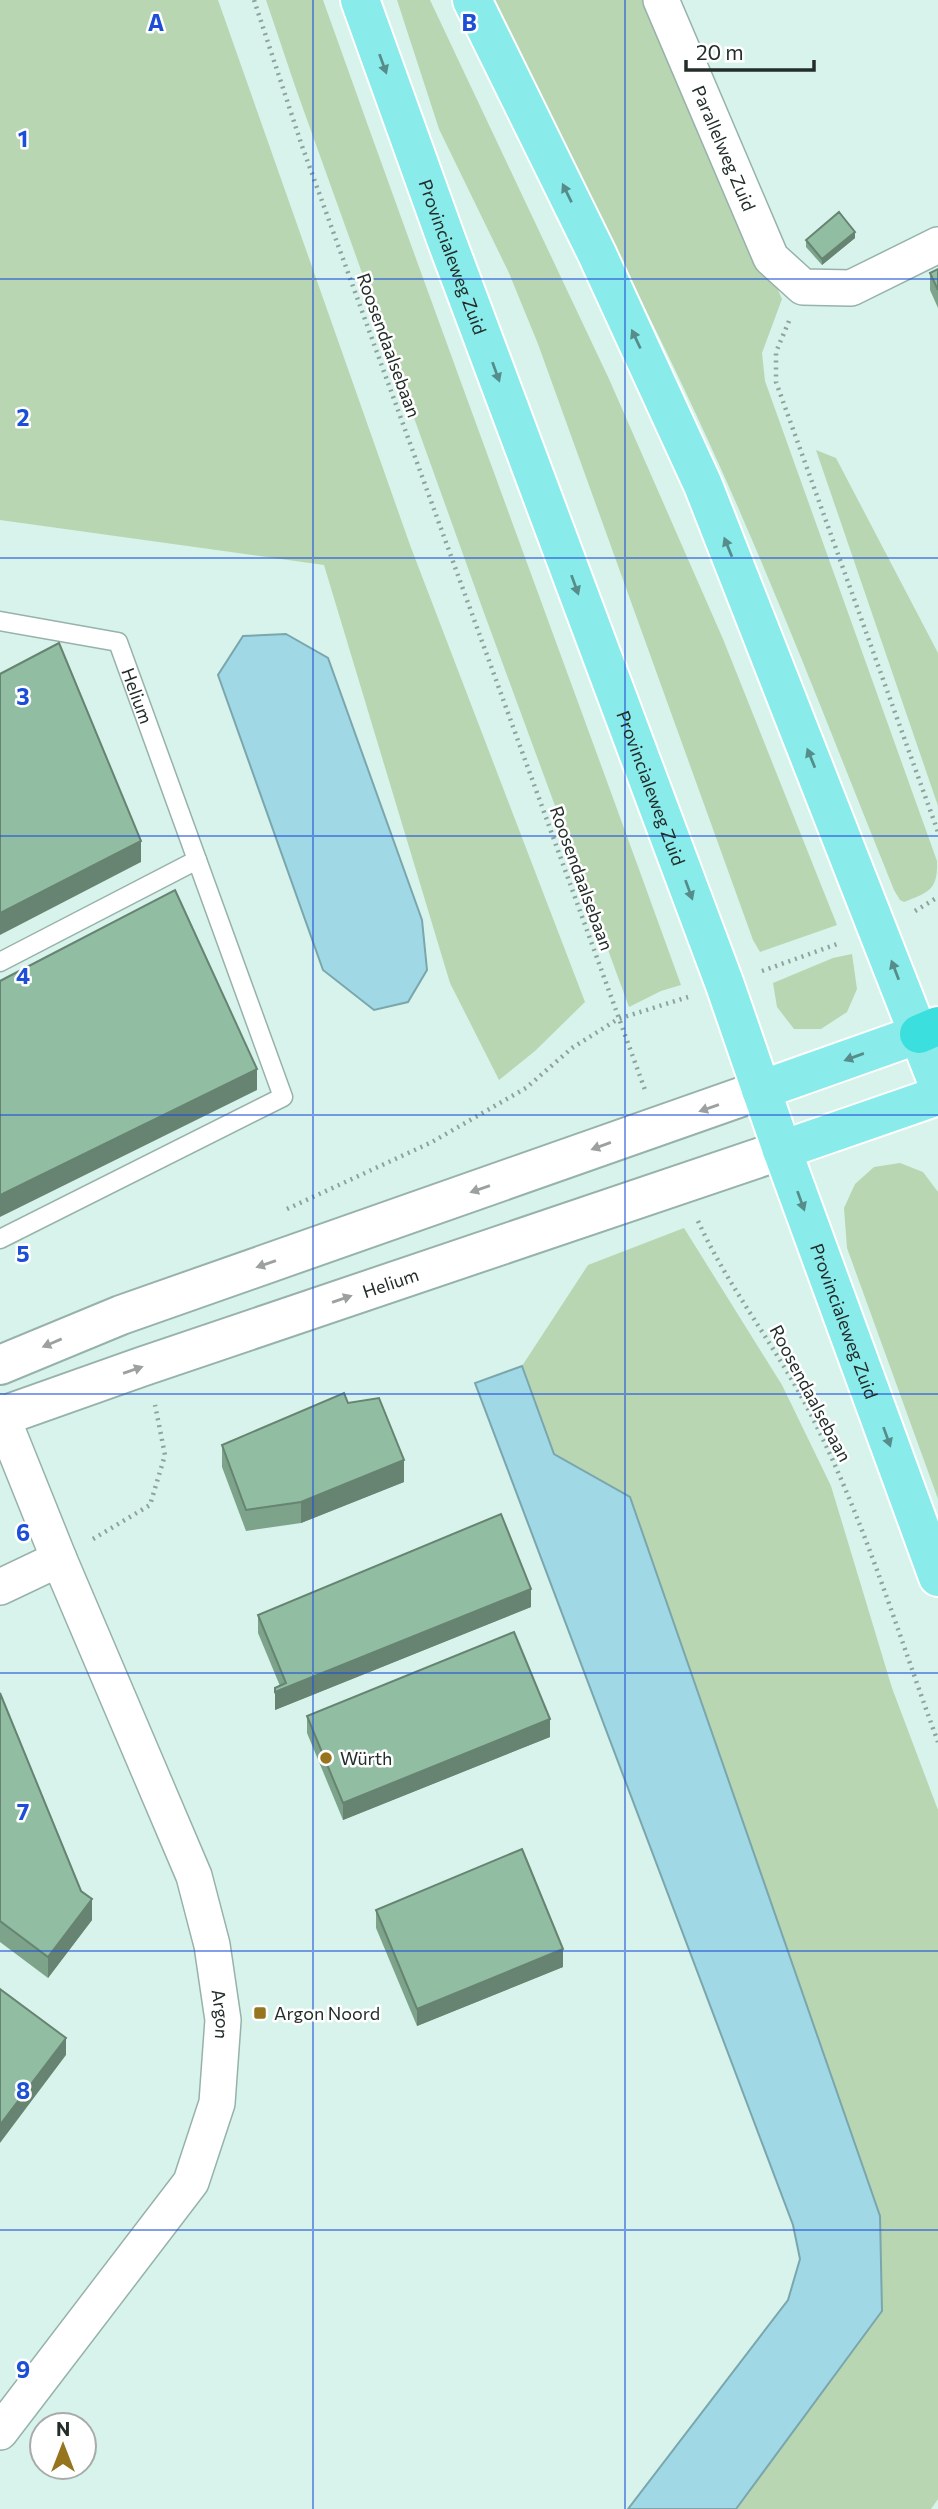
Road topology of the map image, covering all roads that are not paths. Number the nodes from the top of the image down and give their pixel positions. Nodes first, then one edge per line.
1 (360, 0) edge
2 (472, 0) edge
3 (661, 0) edge
4 (938, 245) edge
5 (0, 621) edge
6 (198, 860) junction
7 (0, 962) edge
8 (928, 1030) edge
9 (938, 1083) edge
10 (761, 1090) junction
11 (938, 1096) edge
12 (782, 1150) junction
13 (0, 1239) edge
14 (0, 1365) edge
15 (1, 1415) edge
16 (60, 1559) junction
17 (938, 1577) edge
18 (0, 1587) edge
19 (0, 2432) edge

1 -> 10 main road, Provincialeweg Zuid
8 -> 2 main road
3 - 4 street, Parallelweg Zuid
5 - 6 lane, Helium
6 - 7 lane
6 - 13 lane, Helium
8 - 9 main road
8 -> 10 main road
10 - 12 main road, Provincialeweg Zuid
10 -> 14 street
11 - 12 main road
15 -> 12 street, Helium
12 -> 17 main road, Provincialeweg Zuid
15 - 16 street, Argon
16 - 18 street
16 - 19 street, Argon

